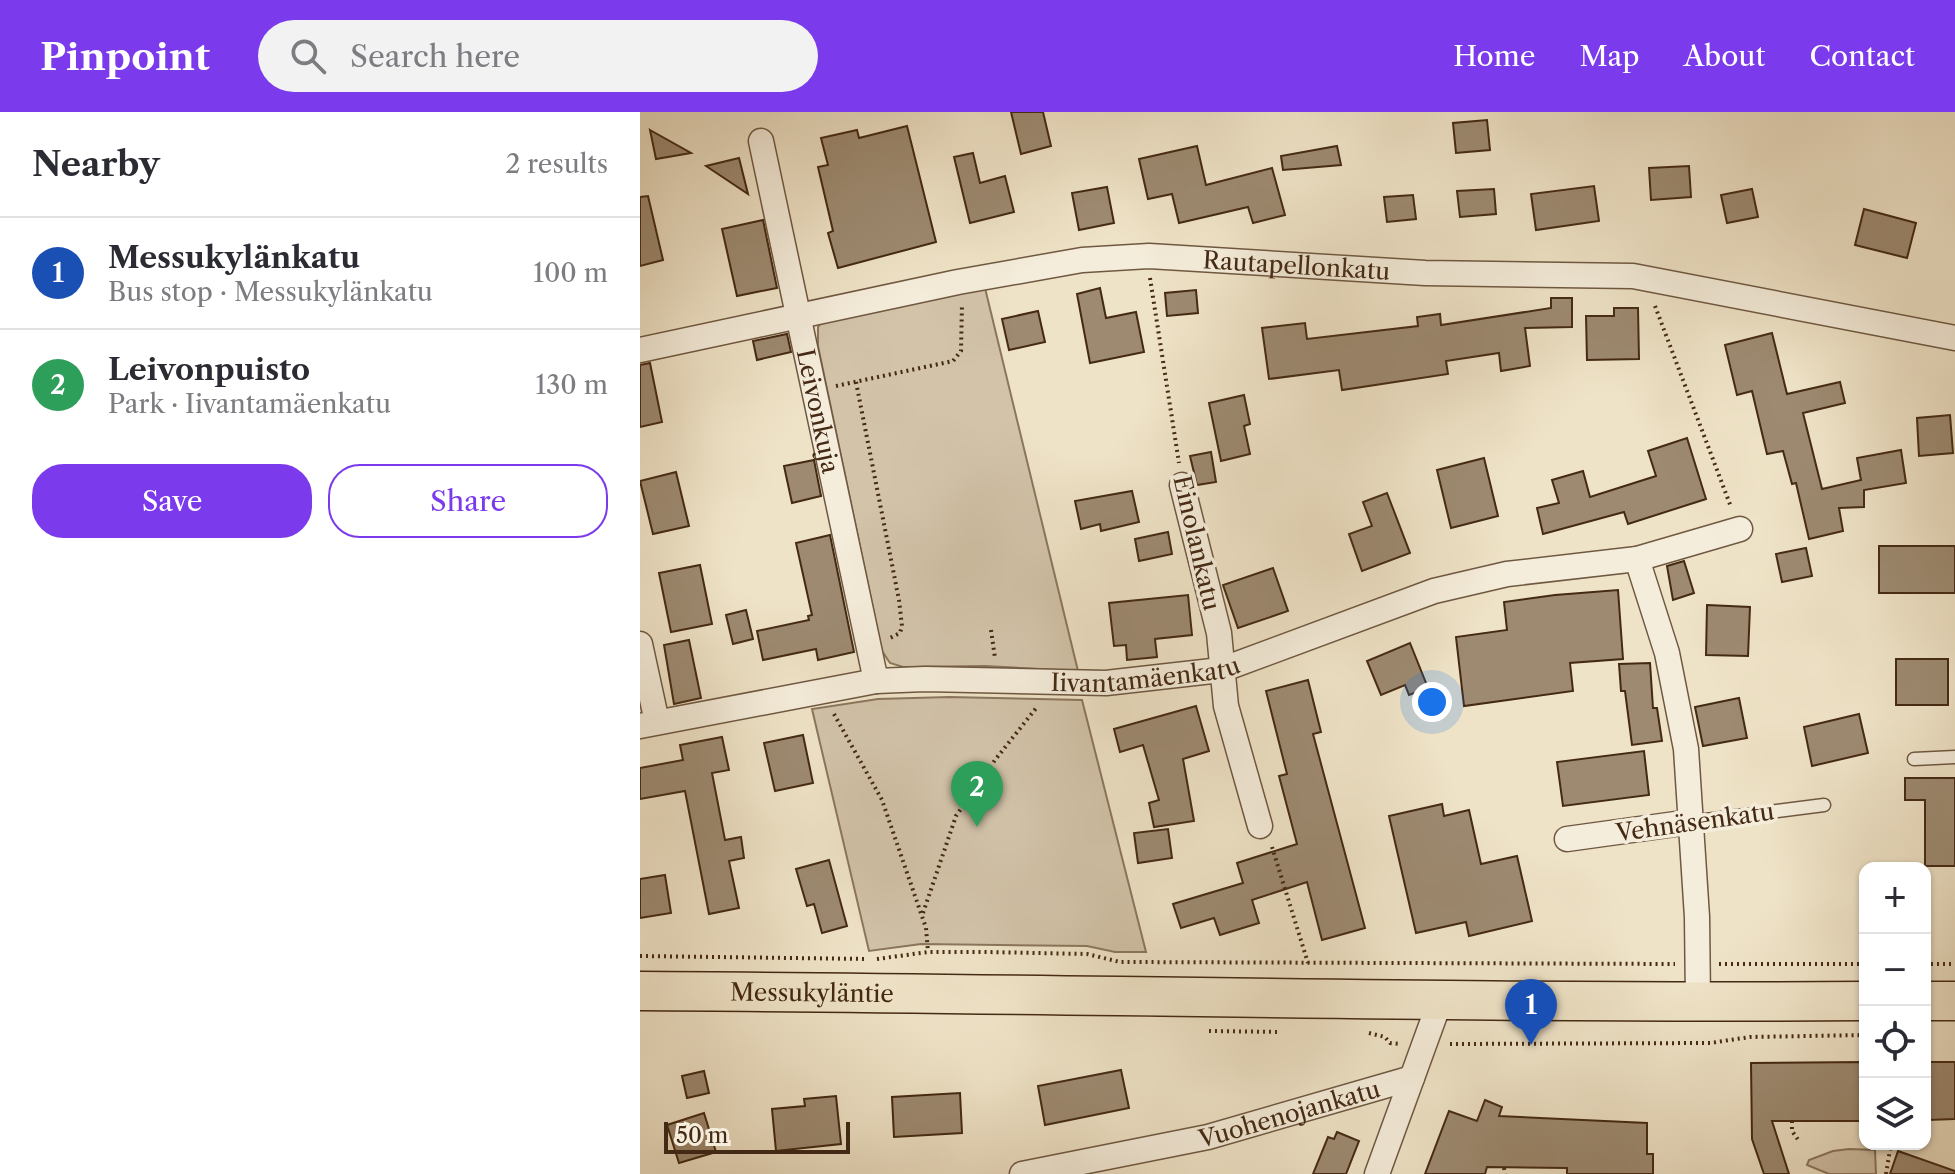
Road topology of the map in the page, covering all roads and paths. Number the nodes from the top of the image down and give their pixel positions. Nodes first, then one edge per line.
1 (761, 141) dead end
2 (1149, 256) junction
3 (1644, 278) junction
4 (958, 282) junction
5 (799, 314) junction
6 (1955, 338) edge
7 (640, 350) edge
8 (856, 382) junction
9 (815, 390) junction
10 (1182, 485) joint
11 (1740, 529) joint
12 (1637, 559) junction
13 (867, 641) junction
14 (640, 644) edge
15 (1221, 670) junction
16 (876, 681) junction
17 (1056, 682) junction
18 (826, 690) junction
19 (649, 724) edge
20 (1955, 757) edge
21 (1914, 759) dead end
22 (1824, 805) dead end
23 (1690, 822) junction
24 (1260, 826) joint
25 (1567, 839) dead end
26 (922, 916) junction
27 (928, 952) junction
28 (640, 956) edge
29 (1308, 963) junction
30 (1698, 964) junction
31 (1859, 964) edge
32 (1931, 964) edge
33 (1955, 964) edge
34 (640, 991) edge
35 (1440, 1001) junction
36 (1859, 1001) edge
37 (1931, 1001) edge
38 (1955, 1001) edge
39 (1698, 1002) junction
40 (1412, 1078) junction
41 (1792, 1121) dead end
42 (1799, 1141) dead end
43 (1891, 1150) edge
44 (1022, 1174) edge
45 (1377, 1174) edge
46 (1886, 1174) edge

1 - 5 street, Leivonkuja
2 - 3 street, Rautapellonkatu
2 - 4 street, Rautapellonkatu
2 - 10 path, Einolankatu
3 - 6 street, Rautapellonkatu
3 - 11 path
4 - 5 street, Rautapellonkatu
4 - 8 path
5 - 7 street, Rautapellonkatu
5 - 9 street, Leivonkuja
8 - 9 path
8 - 13 path
9 - 13 street, Leivonkuja
10 - 15 street, Einolankatu
11 - 12 street, Iivantamäenkatu
12 - 15 street, Iivantamäenkatu
12 - 23 street
13 - 16 street, Leivonkuja
14 - 19 street
15 - 17 street, Iivantamäenkatu
15 - 24 street, Einolankatu
16 - 17 street, Iivantamäenkatu
16 - 18 street, Iivantamäenkatu
17 - 26 path
18 - 19 street, Iivantamäenkatu
18 - 26 path
20 - 21 lane
22 - 23 lane, Vehnäsenkatu
23 - 25 street, Vehnäsenkatu
23 - 30 street
24 - 29 path
26 - 27 path
27 - 28 path
27 - 29 path
29 - 30 path
30 - 31 path
30 - 39 street
32 - 33 path
34 - 35 main road, Messukyläntie
35 - 39 main road, Messukyläntie
35 - 40 street
36 - 39 main road, Messukyläntie
37 - 38 main road
40 - 44 street, Vuohenojankatu
40 - 45 street
41 - 42 path
43 - 46 path

